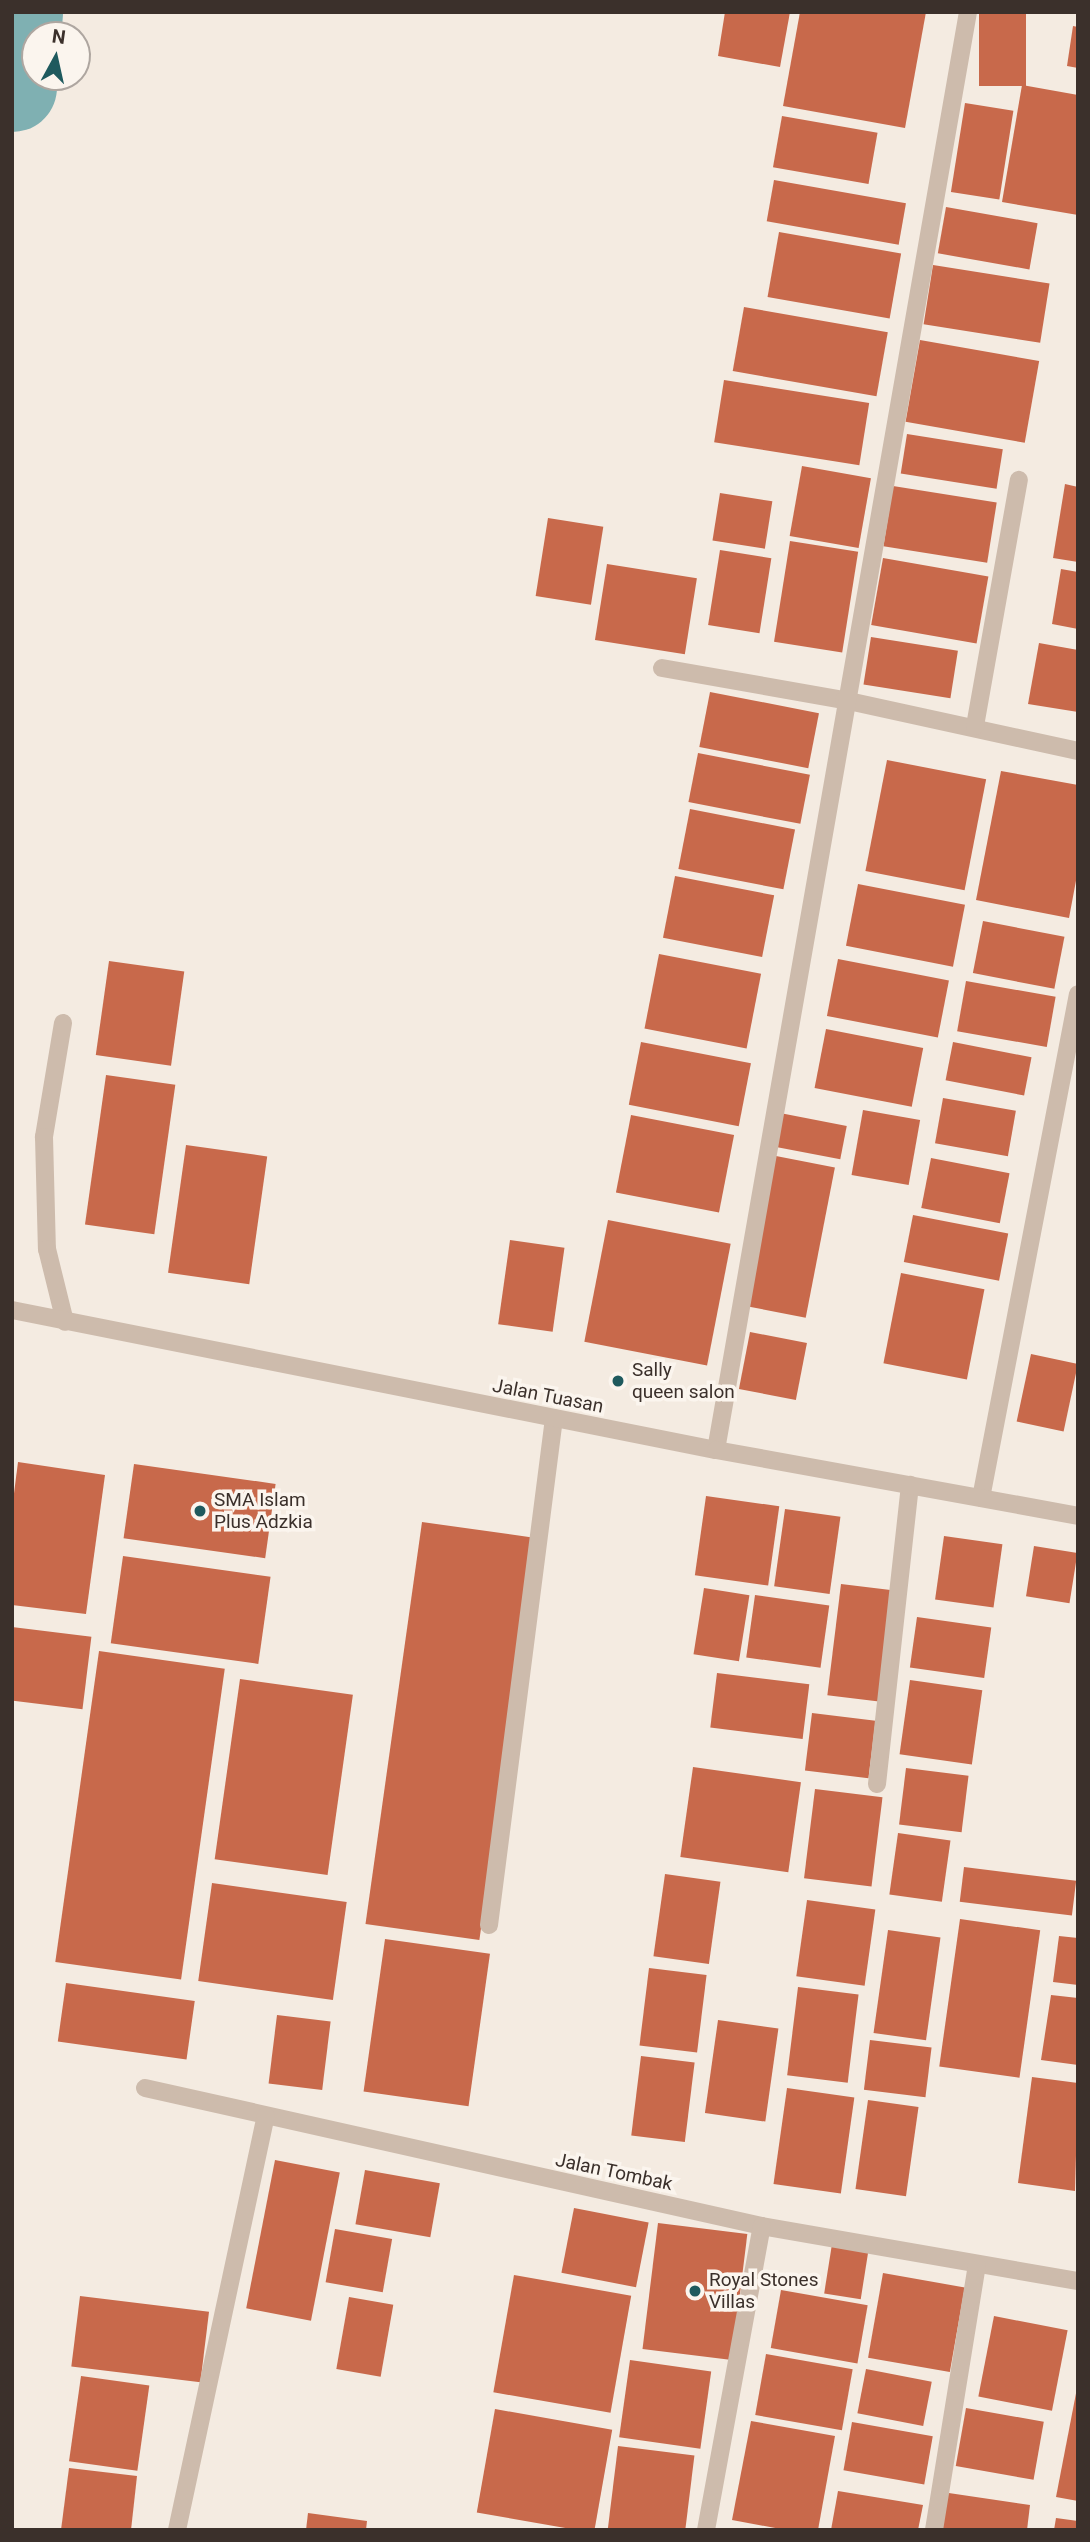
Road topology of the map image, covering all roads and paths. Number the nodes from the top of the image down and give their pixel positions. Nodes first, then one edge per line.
1 (968, 12) edge
2 (1019, 480) dead end
3 (663, 668) dead end
4 (844, 700) junction
5 (975, 726) junction
6 (1078, 751) edge
7 (1078, 994) edge
8 (63, 1023) dead end
9 (12, 1310) edge
10 (65, 1322) junction
11 (555, 1418) junction
12 (716, 1450) junction
13 (910, 1485) junction
14 (981, 1498) junction
15 (1078, 1516) edge
16 (877, 1784) dead end
17 (489, 1925) dead end
18 (145, 2088) dead end
19 (266, 2116) junction
20 (762, 2226) junction
21 (977, 2264) junction
22 (1078, 2281) edge
23 (177, 2530) edge
24 (706, 2530) edge
25 (934, 2530) edge

1 - 4 street
2 - 5 street
3 - 4 street
4 - 5 street
4 - 12 street
5 - 6 street
7 - 14 street
8 - 10 street
9 - 10 street, Jalan Tuasan
10 - 11 street, Jalan Tuasan
11 - 12 street, Jalan Tuasan
11 - 17 street
12 - 13 street, Jalan Tuasan
13 - 14 street, Jalan Tuasan
13 - 16 street
14 - 15 street, Jalan Tuasan
18 - 19 street, Jalan Tombak
19 - 20 street, Jalan Tombak
19 - 23 street
20 - 21 street, Jalan Tombak
20 - 24 street
21 - 22 street, Jalan Tombak
21 - 25 street

